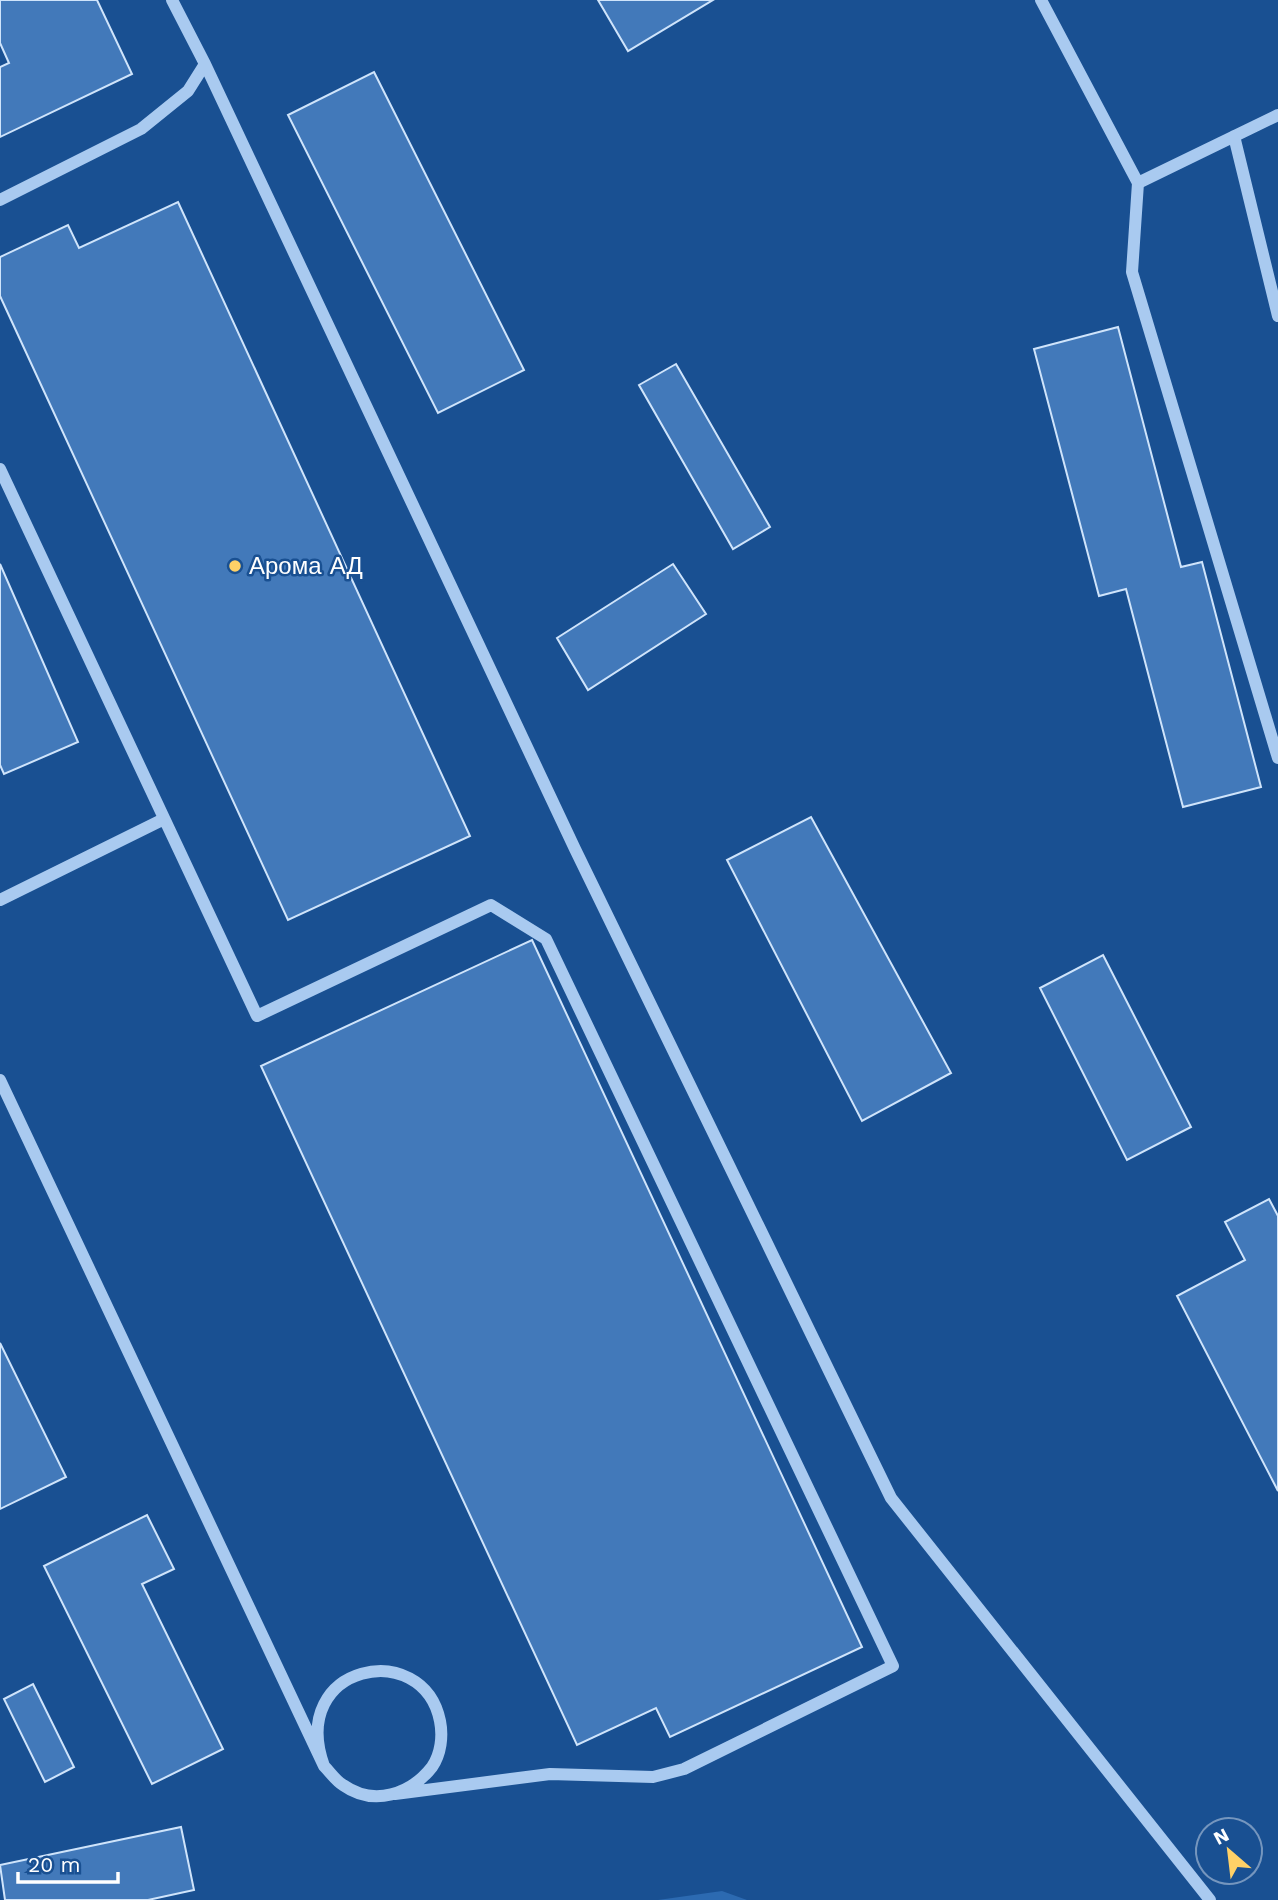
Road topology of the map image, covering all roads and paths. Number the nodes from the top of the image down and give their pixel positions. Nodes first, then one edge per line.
1 (172, 0) edge
2 (1041, 0) edge
3 (205, 64) junction
4 (1278, 115) edge
5 (1234, 136) junction
6 (1138, 183) junction
7 (0, 200) edge
8 (1278, 316) edge
9 (0, 469) edge
10 (1278, 758) edge
11 (164, 819) junction
12 (0, 901) edge
13 (0, 1080) edge
14 (324, 1766) junction
15 (395, 1794) junction
16 (1210, 1900) edge

1 - 3 street
2 - 6 street
3 - 7 street
3 - 16 street
4 - 5 street
5 - 6 street
5 - 8 street
6 - 10 street
9 - 11 street
11 - 12 street
11 - 15 street
13 - 14 street
14 - 15 street
14 - 15 street

